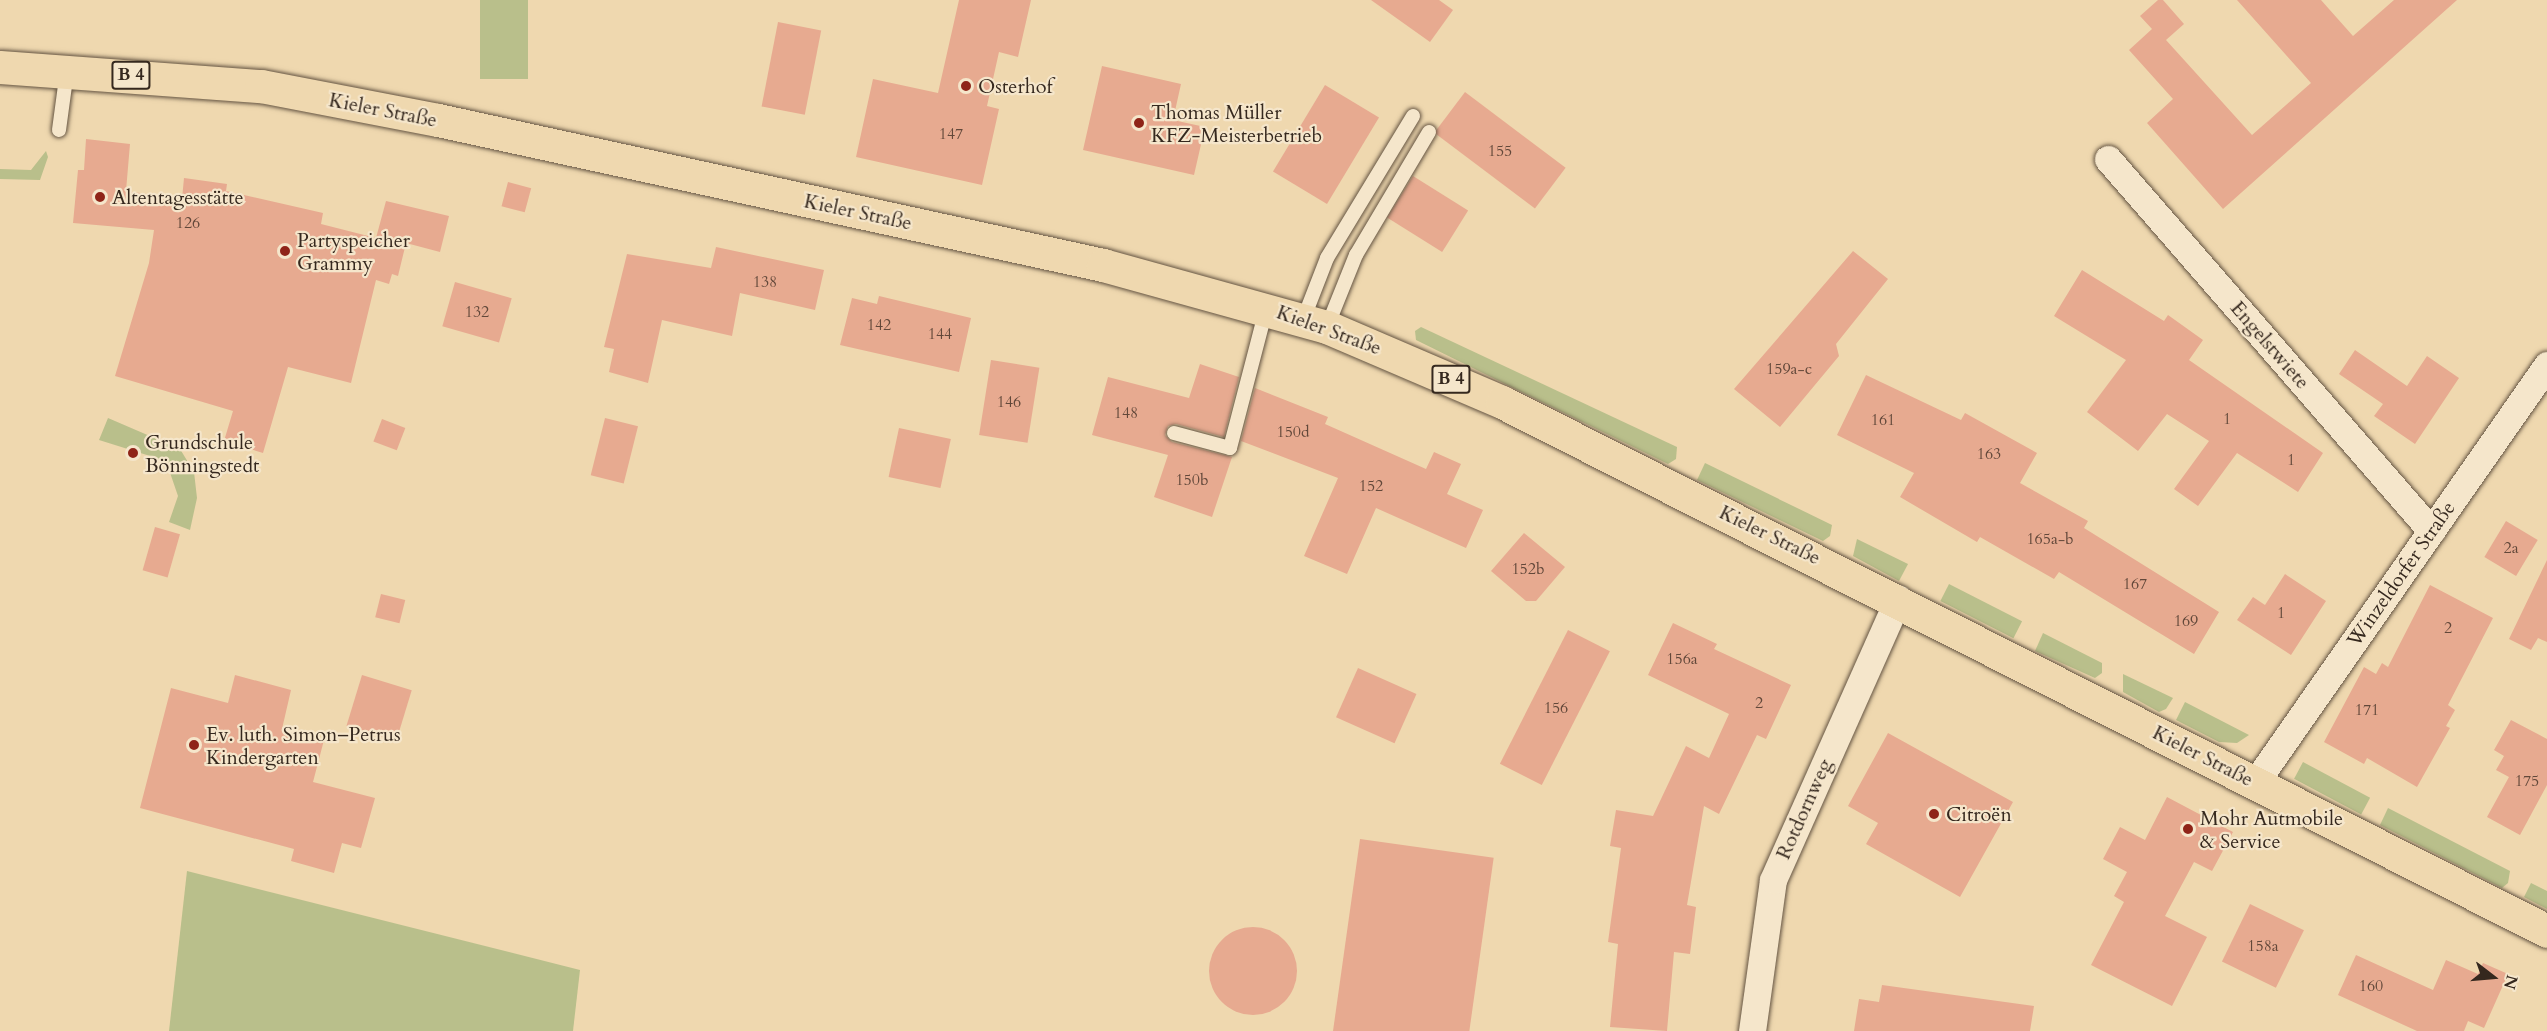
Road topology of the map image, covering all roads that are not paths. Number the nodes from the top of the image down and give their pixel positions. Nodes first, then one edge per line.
1 (0, 67) edge
2 (67, 71) junction
3 (1413, 116) dead end
4 (59, 130) dead end
5 (1429, 132) dead end
6 (2108, 159) dead end
7 (1267, 308) junction
8 (1315, 324) junction
9 (2547, 365) edge
10 (1174, 433) dead end
11 (2431, 531) junction
12 (1898, 598) junction
13 (2255, 783) junction
14 (2547, 931) edge
15 (1752, 1031) edge

1 - 2 main road, Kieler Straße / B 4
2 - 4 lane
2 - 7 main road, Kieler Straße / B 4
3 - 8 lane
5 - 8 lane
6 - 11 street, Engelstwiete
7 - 8 main road, Kieler Straße / B 4
7 - 10 lane
8 - 12 main road, Kieler Straße / B 4
9 - 11 street, Winzeldorfer Straße
11 - 13 street, Winzeldorfer Straße
12 - 13 main road, Kieler Straße / B 4
12 - 15 street, Rotdornweg
13 - 14 main road, Kieler Straße / B 4

